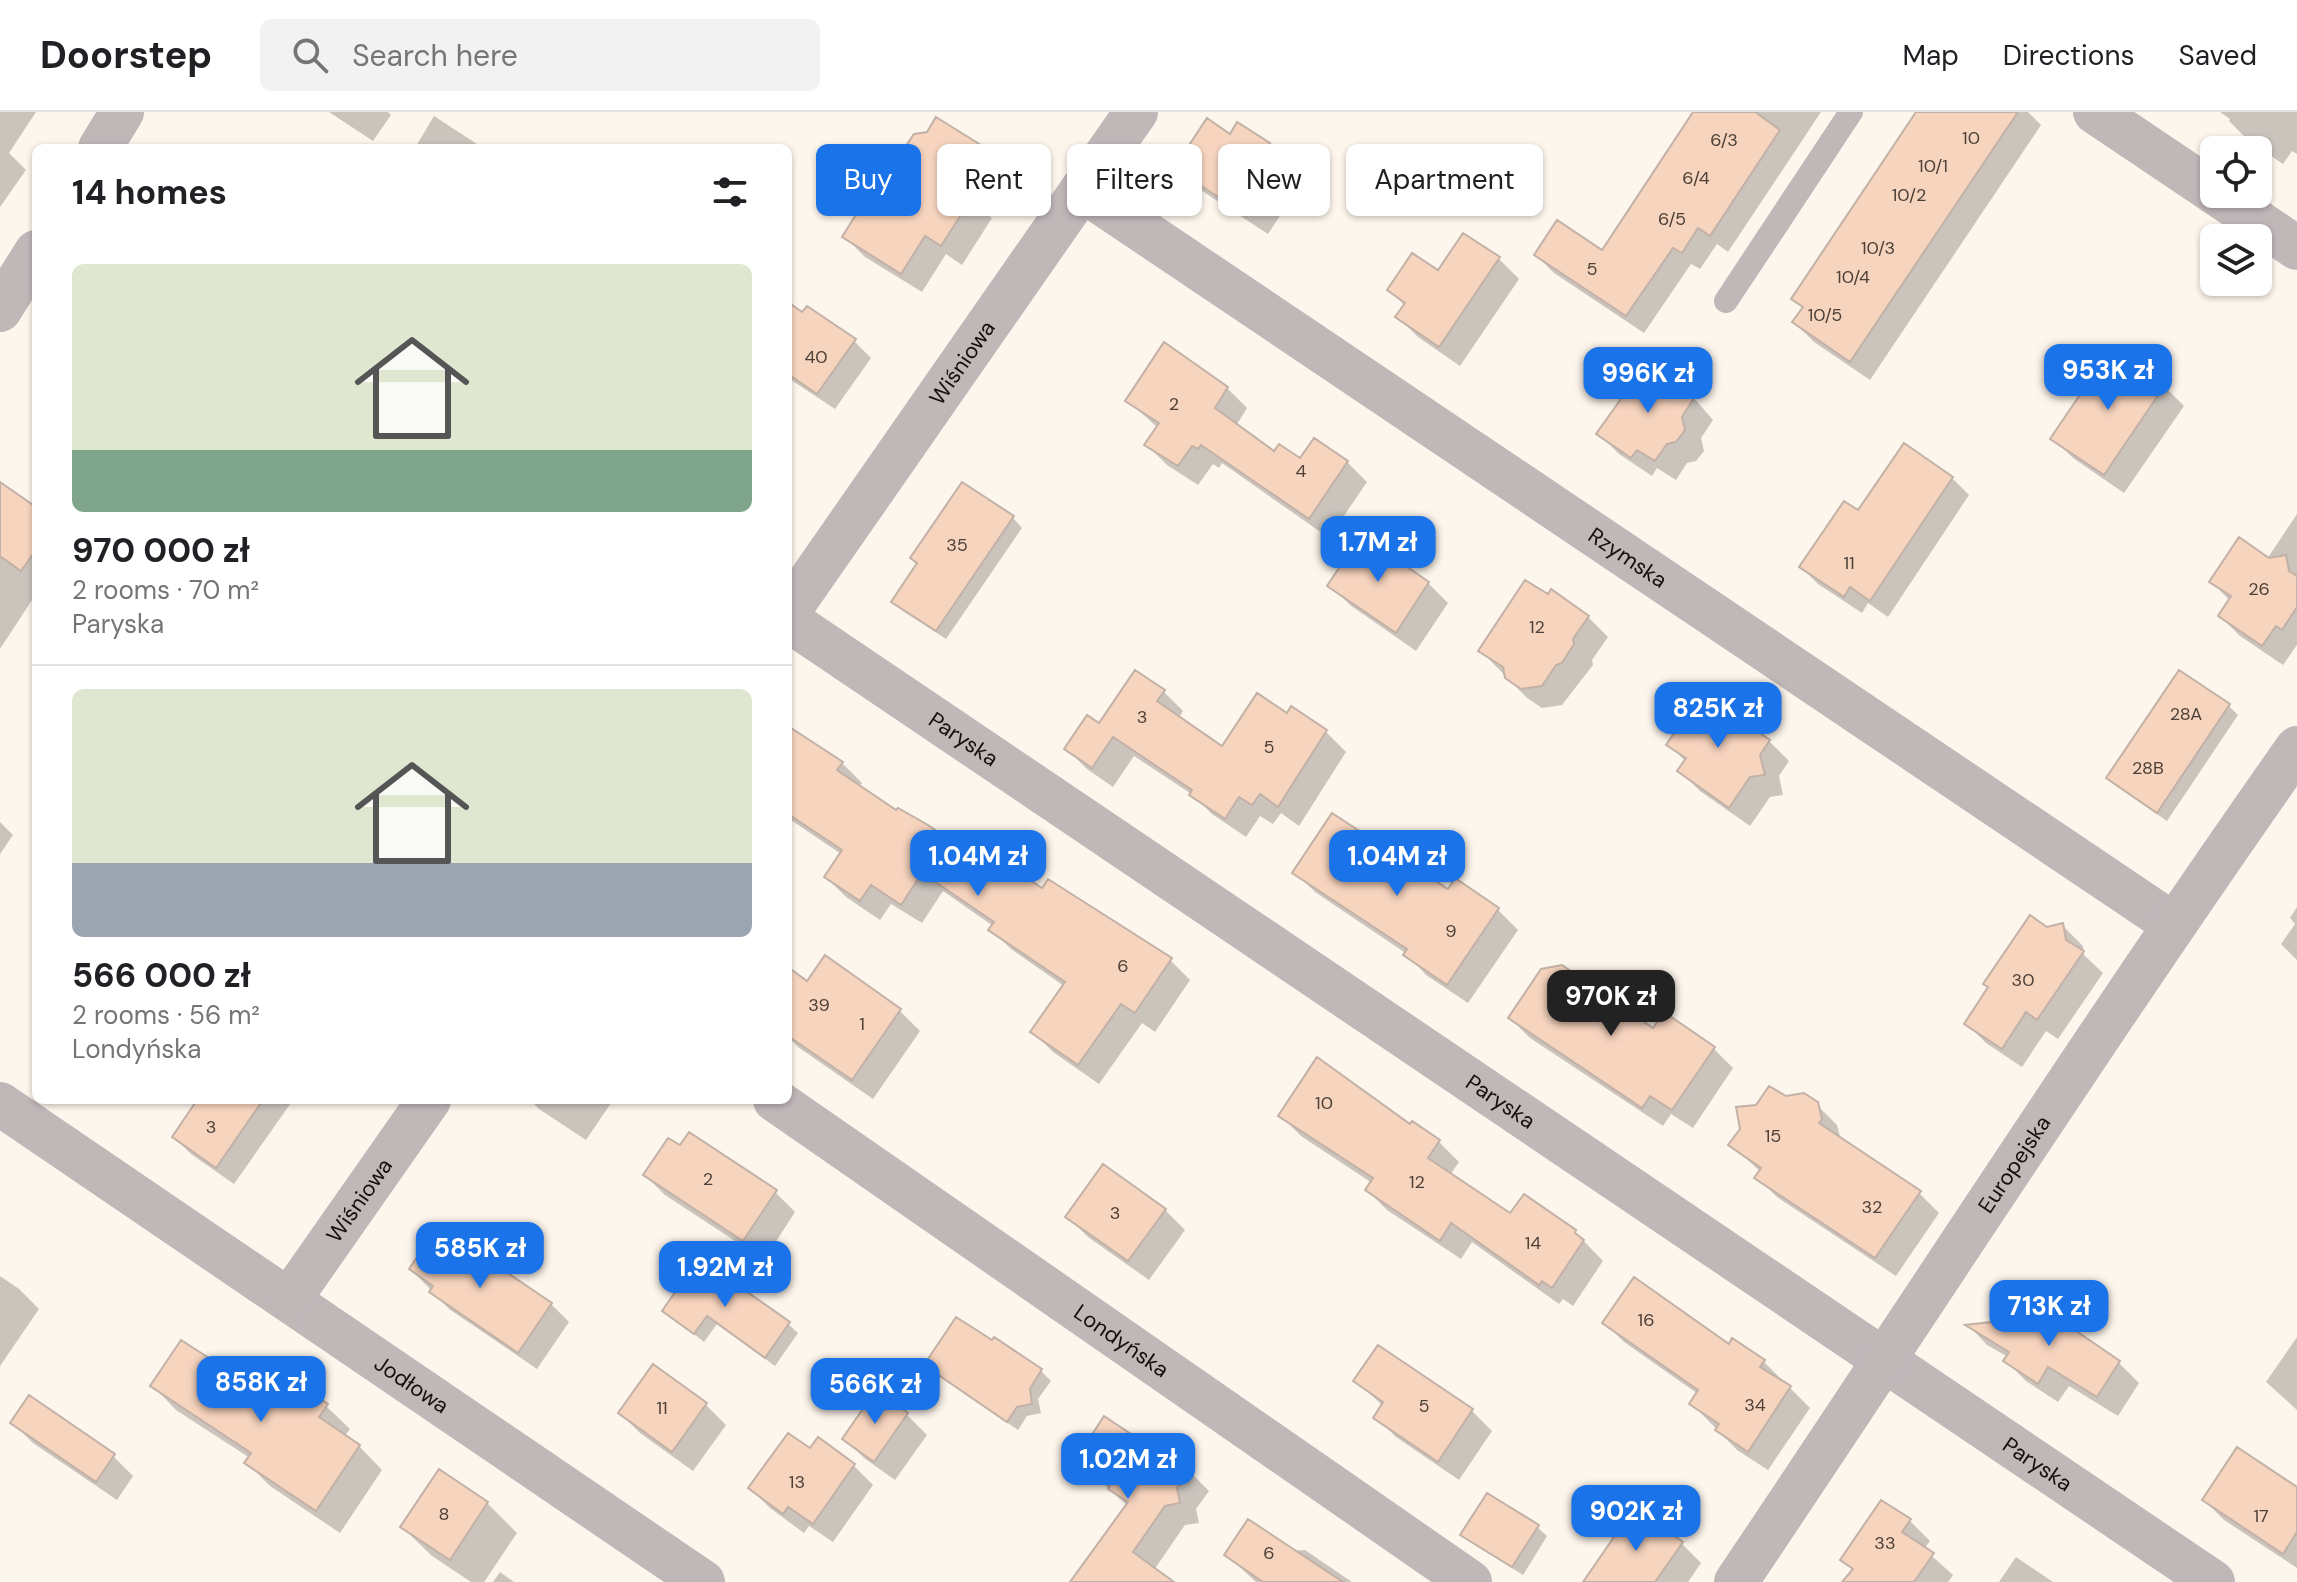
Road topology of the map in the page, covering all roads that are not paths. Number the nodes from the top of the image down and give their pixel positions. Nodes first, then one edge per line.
1 (122, 112) edge
2 (1136, 112) edge
3 (1851, 112) edge
4 (2095, 112) edge
5 (102, 144) edge
6 (1114, 144) edge
7 (2200, 183) edge
8 (2237, 208) edge
9 (1067, 212) edge
10 (1121, 216) edge
11 (2297, 248) edge
12 (32, 258) edge
13 (1726, 301) dead end
14 (0, 310) edge
15 (792, 606) edge
16 (792, 623) edge
17 (2297, 748) edge
18 (2173, 924) junction
19 (0, 1104) edge
20 (426, 1104) edge
21 (781, 1104) edge
22 (289, 1300) junction
23 (1885, 1360) junction
24 (703, 1582) edge
25 (1470, 1582) edge
26 (1736, 1582) edge
27 (2213, 1582) edge

1 - 5 street
2 - 6 street, Wiśniowa
3 - 13 lane
4 - 7 street
8 - 11 street
9 - 15 street, Wiśniowa
10 - 18 street, Rzymska
12 - 14 street
16 - 23 street, Paryska
17 - 18 street, Europejska
18 - 23 street, Europejska
19 - 22 street, Jodłowa
20 - 22 street, Wiśniowa
21 - 25 street, Londyńska
22 - 24 street, Jodłowa
23 - 26 street, Europejska
23 - 27 street, Paryska

